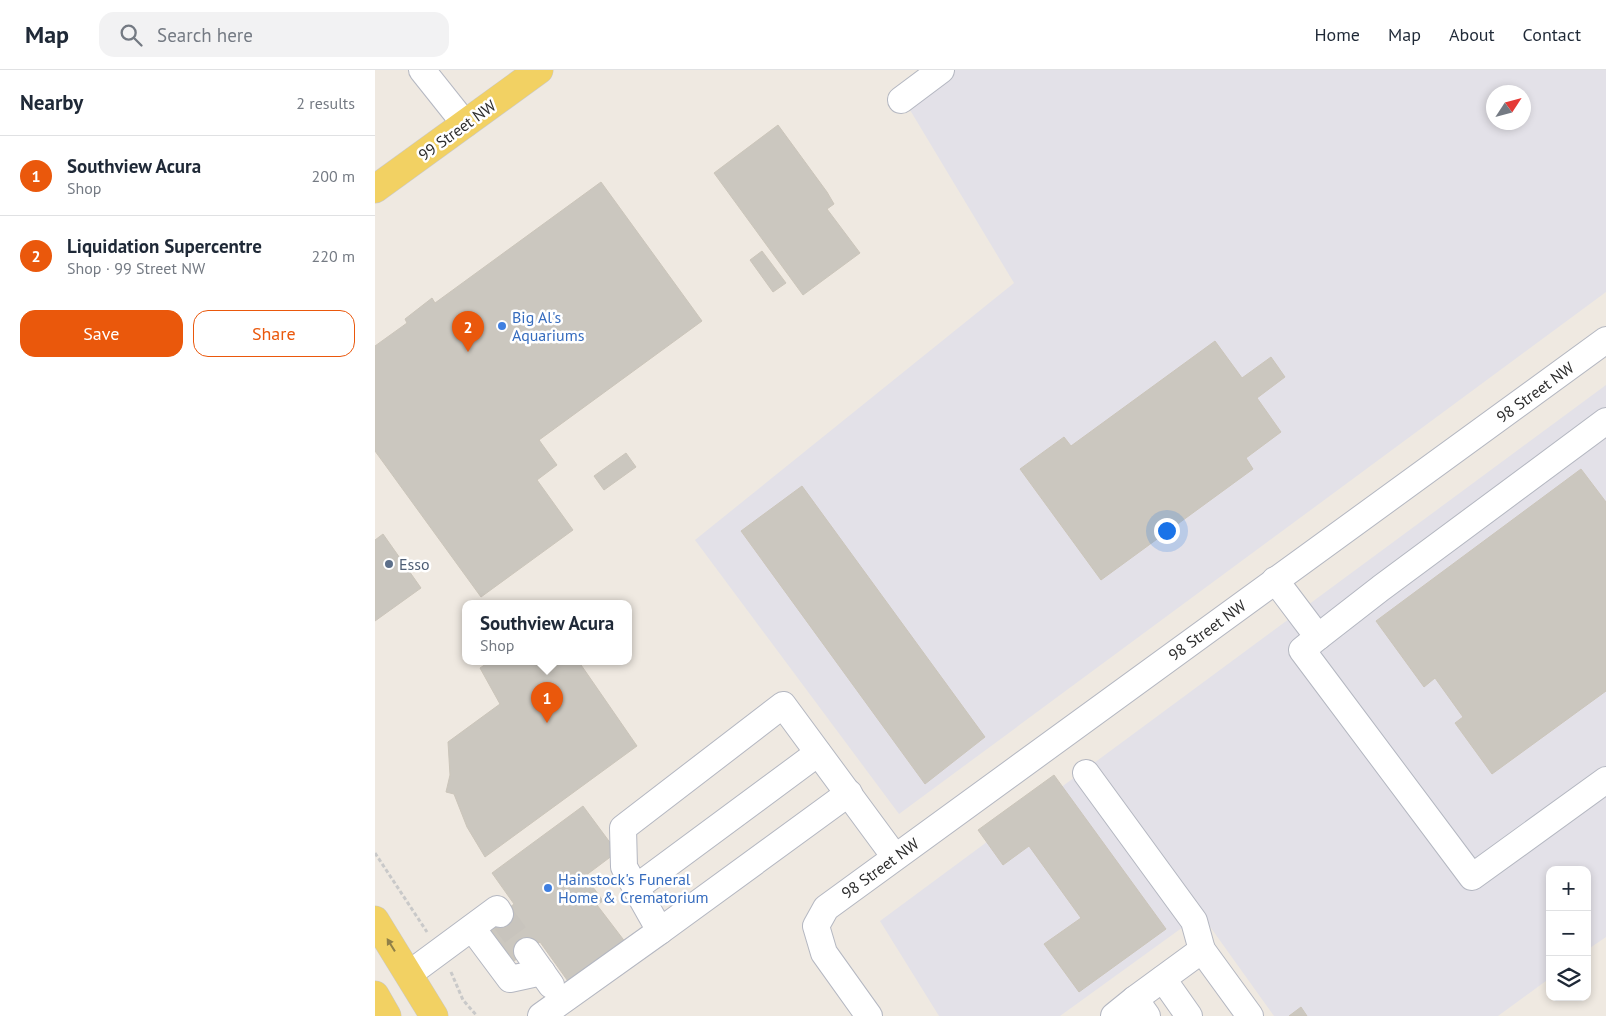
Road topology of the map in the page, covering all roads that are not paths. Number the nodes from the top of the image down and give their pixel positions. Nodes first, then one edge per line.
1 (422, 70) edge
2 (539, 70) edge
3 (941, 70) edge
4 (901, 100) dead end
5 (465, 124) junction
6 (375, 189) edge
7 (1606, 341) edge
8 (1606, 421) edge
9 (1275, 580) junction
10 (1319, 637) junction
11 (818, 753) junction
12 (1086, 773) dead end
13 (1601, 792) edge
14 (849, 793) junction
15 (895, 857) junction
16 (637, 887) junction
17 (500, 914) dead end
18 (375, 920) edge
19 (472, 928) junction
20 (660, 930) junction
21 (1202, 950) junction
22 (527, 951) tunnel mouth
23 (542, 972) junction
24 (409, 974) junction
25 (1163, 979) junction
26 (375, 995) edge
27 (563, 1002) junction
28 (1141, 1008) edge
29 (387, 1016) edge
30 (434, 1016) edge
31 (541, 1016) edge
32 (869, 1016) edge
33 (1114, 1016) edge
34 (1189, 1016) edge
35 (1250, 1016) edge

1 - 5 street
2 - 5 main road, 99 Street NW
3 - 4 street
5 - 6 main road, 99 Street NW
7 - 9 street, 98 Street NW
8 - 10 street
9 - 10 street
9 - 15 street, 98 Street NW
10 - 13 street
11 - 14 street
11 - 16 street
11 - 16 street
12 - 21 street
14 - 15 street
14 - 20 street
15 - 32 street, 98 Street NW
16 - 20 street
17 - 19 street
24 -> 18 main road
19 - 23 street
19 - 24 street
20 - 27 street
21 - 25 street
21 - 35 street
22 - 23 street
23 - 27 street
24 - 30 main road
25 - 28 street
25 - 34 street
26 - 29 main road
27 - 31 street
28 - 33 street

